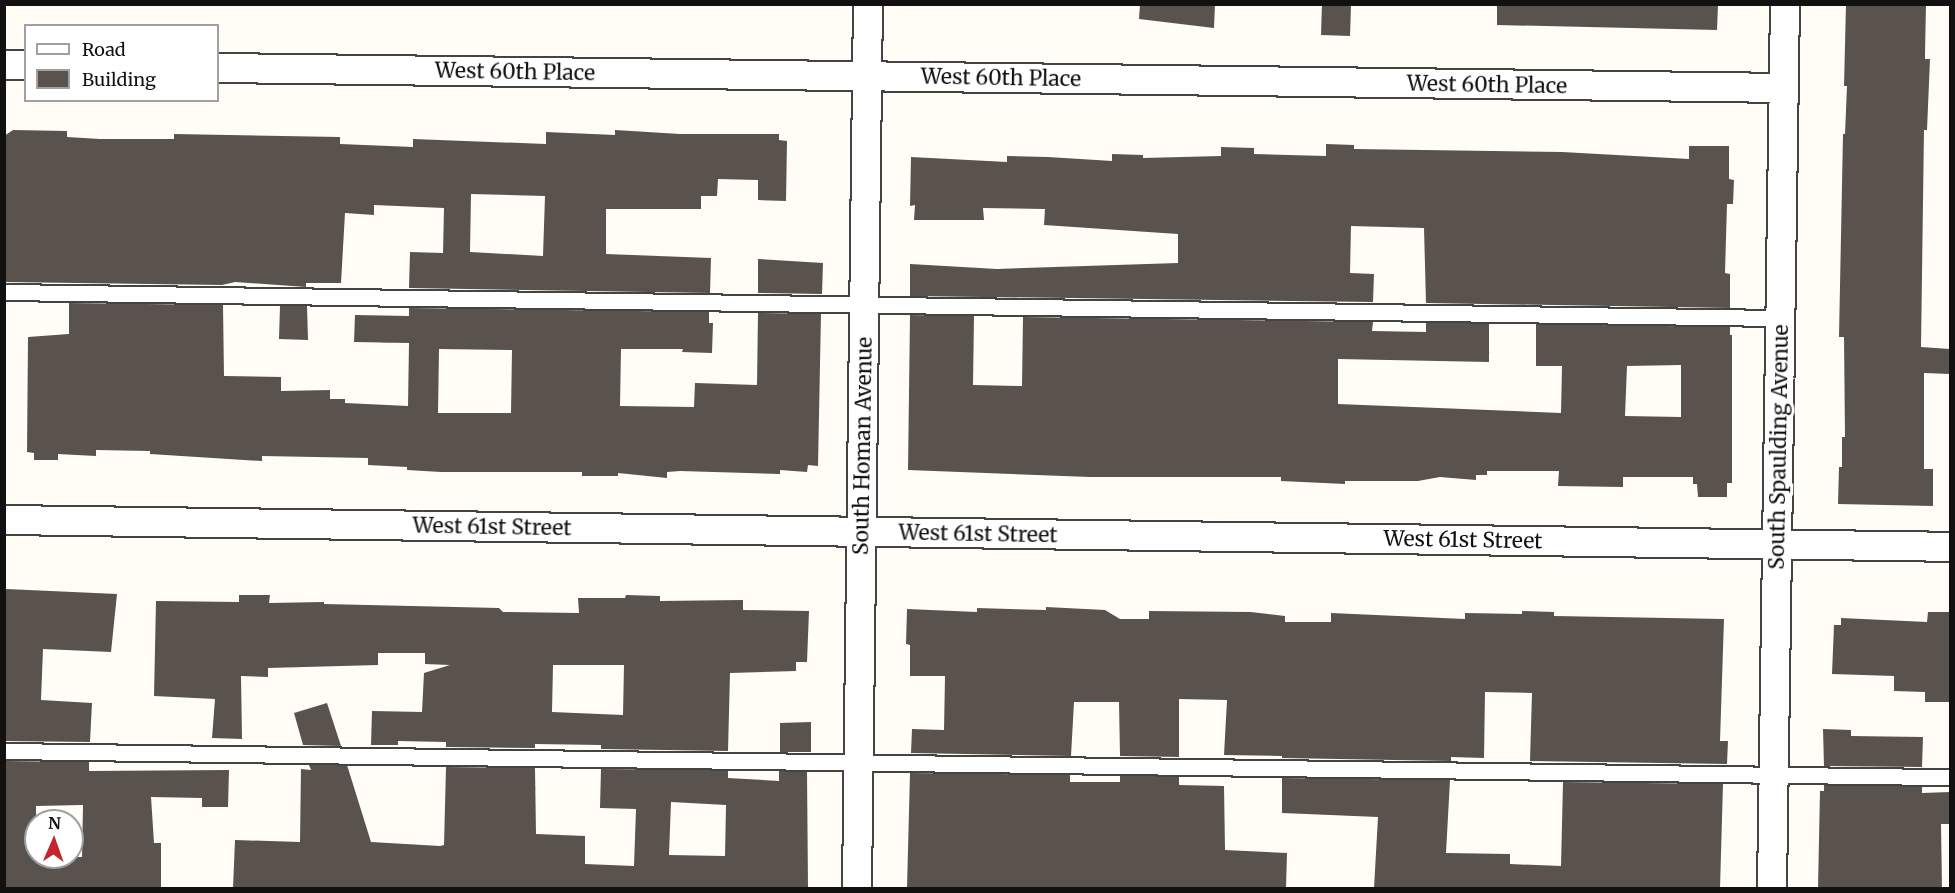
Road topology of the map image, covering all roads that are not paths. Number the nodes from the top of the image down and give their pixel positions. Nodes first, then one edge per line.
1 (868, 4) edge
2 (1785, 4) edge
3 (4, 65) edge
4 (24, 65) edge
5 (219, 68) edge
6 (867, 76) junction
7 (1784, 88) junction
8 (4, 292) edge
9 (864, 304) junction
10 (1781, 318) junction
11 (4, 520) edge
12 (862, 532) junction
13 (1777, 545) junction
14 (1950, 547) edge
15 (4, 751) edge
16 (859, 762) junction
17 (1774, 774) junction
18 (1950, 777) edge
19 (857, 888) edge
20 (1772, 888) edge

1 - 6 street, South Homan Avenue
2 - 7 street, South Spaulding Avenue
3 - 4 street
5 - 6 street, West 60th Place
6 - 7 street, West 60th Place
6 - 9 street, South Homan Avenue
7 - 10 street, South Spaulding Avenue
8 - 9 lane
9 - 10 lane
9 - 12 street, South Homan Avenue
10 - 13 street, South Spaulding Avenue
11 - 12 street, West 61st Street
12 - 13 street, West 61st Street
12 - 16 street, South Homan Avenue
13 - 14 street, West 61st Street
13 - 17 street, South Spaulding Avenue
15 - 16 lane
16 - 17 lane
16 - 19 street, South Homan Avenue
17 - 18 lane
17 - 20 street, South Spaulding Avenue

